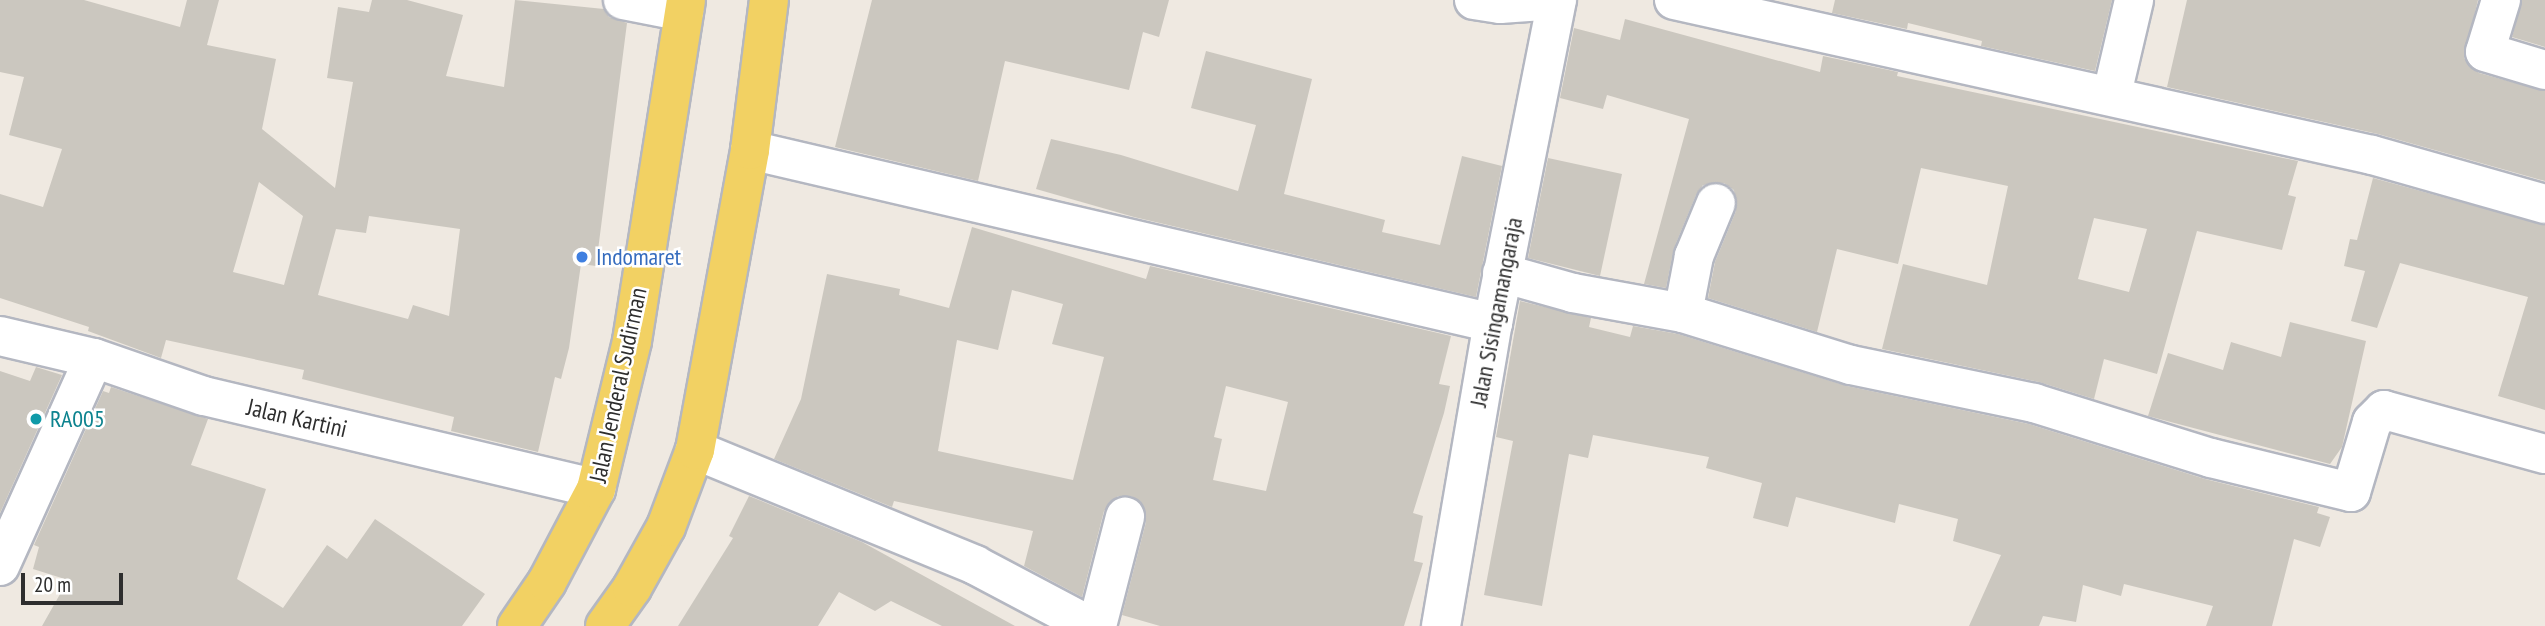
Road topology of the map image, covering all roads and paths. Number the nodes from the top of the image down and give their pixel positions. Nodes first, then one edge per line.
1 (624, 0) edge
2 (769, 0) edge
3 (1474, 0) edge
4 (1557, 0) edge
5 (1674, 0) edge
6 (2134, 0) edge
7 (2501, 0) edge
8 (685, 6) edge
9 (2545, 70) edge
10 (2112, 94) junction
11 (750, 150) junction
12 (1716, 203) dead end
13 (2545, 204) edge
14 (1502, 273) junction
15 (1682, 313) junction
16 (1493, 323) junction
17 (0, 336) edge
18 (94, 358) junction
19 (695, 450) junction
20 (2545, 454) edge
21 (596, 489) junction
22 (1125, 517) dead end
23 (0, 566) edge
24 (517, 626) edge
25 (605, 626) edge
26 (1090, 626) edge
27 (1097, 626) edge
28 (1441, 626) edge

1 - 8 street
2 - 11 main road
3 - 4 street
4 - 14 street, Jalan Sisingamangaraja
5 - 10 street
6 - 10 street
7 - 9 street
8 - 21 main road, Jalan Jenderal Sudirman
10 - 13 street
11 - 16 street
11 - 19 main road
12 - 15 street
14 - 15 street
14 - 16 street, Jalan Sisingamangaraja
15 - 20 street
16 - 28 street, Jalan Sisingamangaraja
17 - 18 street, Jalan Kartini
18 - 21 street, Jalan Kartini
18 - 23 street
19 - 25 main road
19 - 26 street
21 - 24 main road, Jalan Jenderal Sudirman
22 - 27 street

